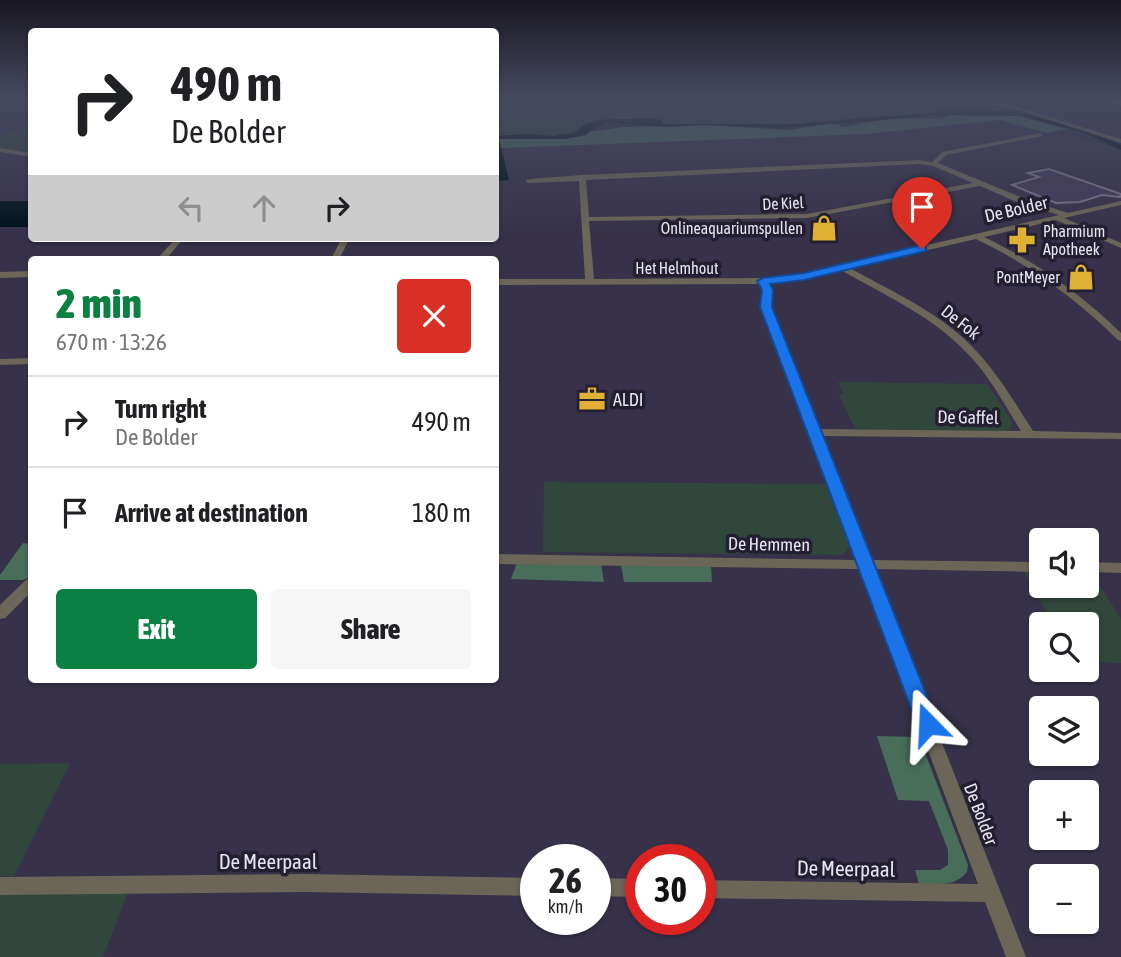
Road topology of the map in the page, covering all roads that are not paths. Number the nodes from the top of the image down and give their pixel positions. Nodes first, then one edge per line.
1 (994, 144) edge
2 (0, 150) edge
3 (28, 154) edge
4 (934, 164) junction
5 (582, 177) junction
6 (529, 181) dead end
7 (979, 184) junction
8 (1121, 203) edge
9 (1063, 216) junction
10 (586, 219) junction
11 (976, 236) junction
12 (176, 242) edge
13 (1121, 246) edge
14 (164, 256) edge
15 (842, 267) junction
16 (28, 274) edge
17 (0, 275) edge
18 (763, 281) junction
19 (499, 282) edge
20 (590, 282) junction
21 (1121, 338) edge
22 (28, 361) edge
23 (0, 362) edge
24 (815, 432) junction
25 (1030, 435) junction
26 (1121, 436) edge
27 (499, 559) edge
28 (867, 564) junction
29 (1029, 567) edge
30 (1099, 567) edge
31 (1121, 568) edge
32 (28, 586) edge
33 (0, 614) edge
34 (0, 886) edge
35 (520, 887) edge
36 (716, 889) edge
37 (992, 893) junction
38 (1016, 957) edge

1 - 4 street
2 - 3 street
4 - 5 street
4 - 7 street
5 - 6 street
5 - 10 street
7 - 9 street
7 - 10 street, De Kiel
8 - 9 street, De Bolder
9 - 11 street, De Bolder
9 - 13 street
10 - 20 street
11 - 15 street, De Bolder
11 - 21 street
12 - 14 street
15 - 18 street, De Bolder
15 - 25 street, De Fok
16 - 17 street
18 - 20 street, Het Helmhout
18 - 24 street, De Bolder
19 - 20 street, Het Helmhout
22 - 23 street
24 - 25 street, De Gaffel
24 - 28 street, De Bolder
25 - 26 street, De Gaffel
27 - 28 street, De Hemmen
28 - 29 street, De Hemmen
28 - 37 street, De Bolder
30 - 31 street
32 - 33 street
34 - 35 street, De Meerpaal
36 - 37 street, De Meerpaal
37 - 38 street, De Bolder

